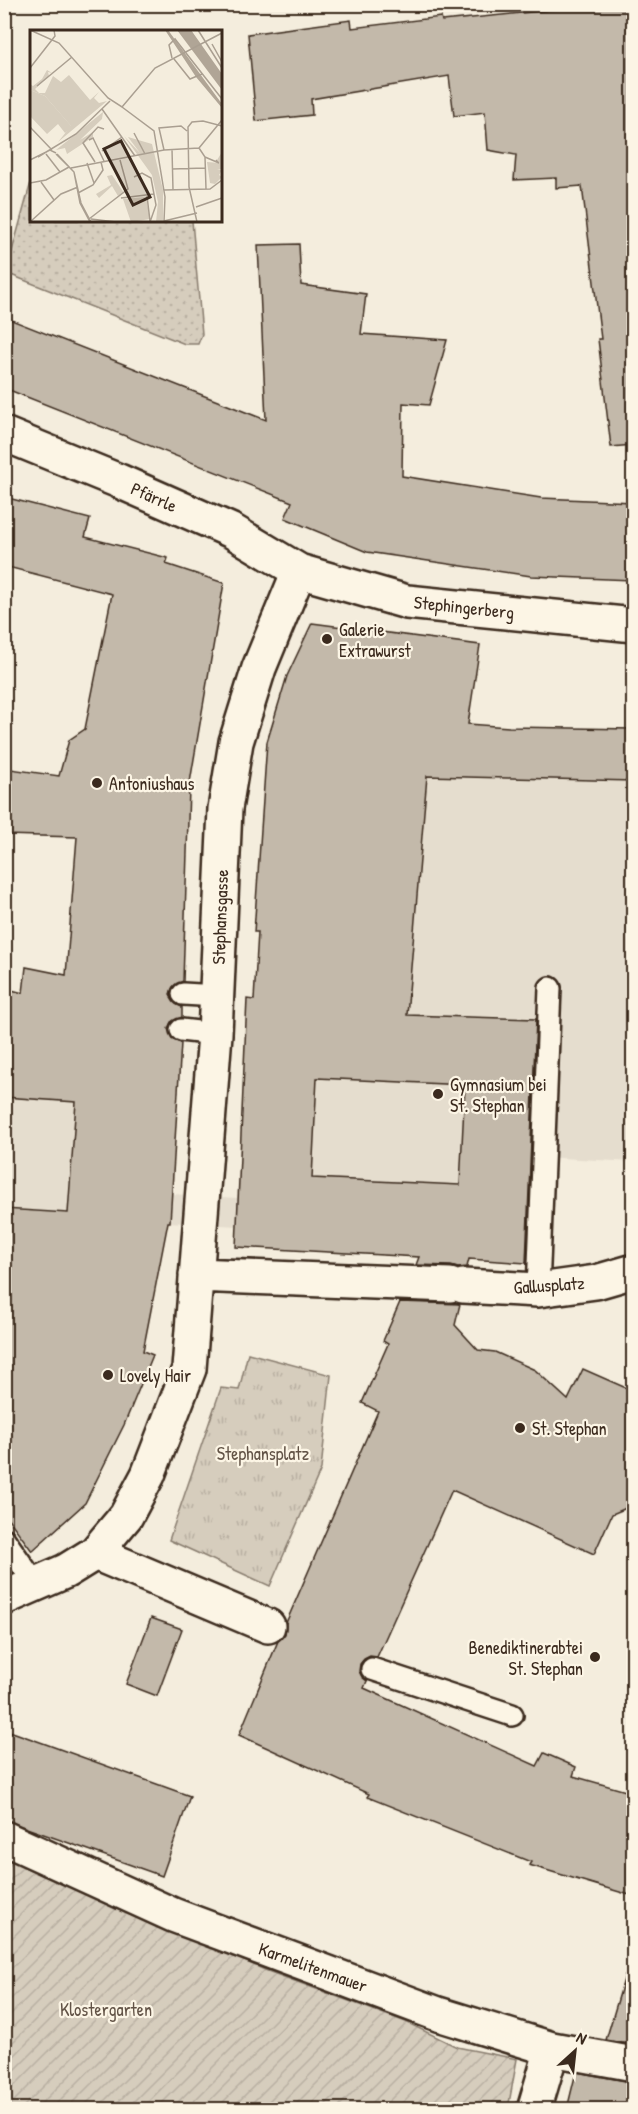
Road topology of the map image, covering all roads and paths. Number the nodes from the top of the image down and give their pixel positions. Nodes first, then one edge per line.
1 (4, 434) edge
2 (298, 571) junction
3 (633, 625) edge
4 (550, 988) dead end
5 (183, 994) dead end
6 (217, 996) junction
7 (182, 1030) dead end
8 (215, 1034) junction
9 (633, 1271) edge
10 (196, 1275) junction
11 (538, 1290) junction
12 (4, 1539) edge
13 (95, 1553) junction
14 (36, 1585) junction
15 (4, 1598) edge
16 (275, 1629) dead end
17 (372, 1668) dead end
18 (512, 1715) dead end
19 (4, 1838) edge
20 (552, 2049) junction
21 (633, 2064) edge
22 (534, 2109) edge

1 - 2 street, Pfärrle
2 - 3 street, Stephingerberg
2 - 6 street, Stephansgasse
4 - 11 lane
5 - 6 lane
6 - 8 street, Stephansgasse
7 - 8 lane
8 - 10 street, Stephansgasse
9 - 11 street, Gallusplatz
10 - 11 street, Gallusplatz
10 - 13 street
12 - 14 lane
13 - 14 street
13 - 16 street
14 - 15 street
17 - 18 lane
19 - 20 street, Karmelitenmauer
20 - 21 street, Karmelitenmauer
20 - 22 street

